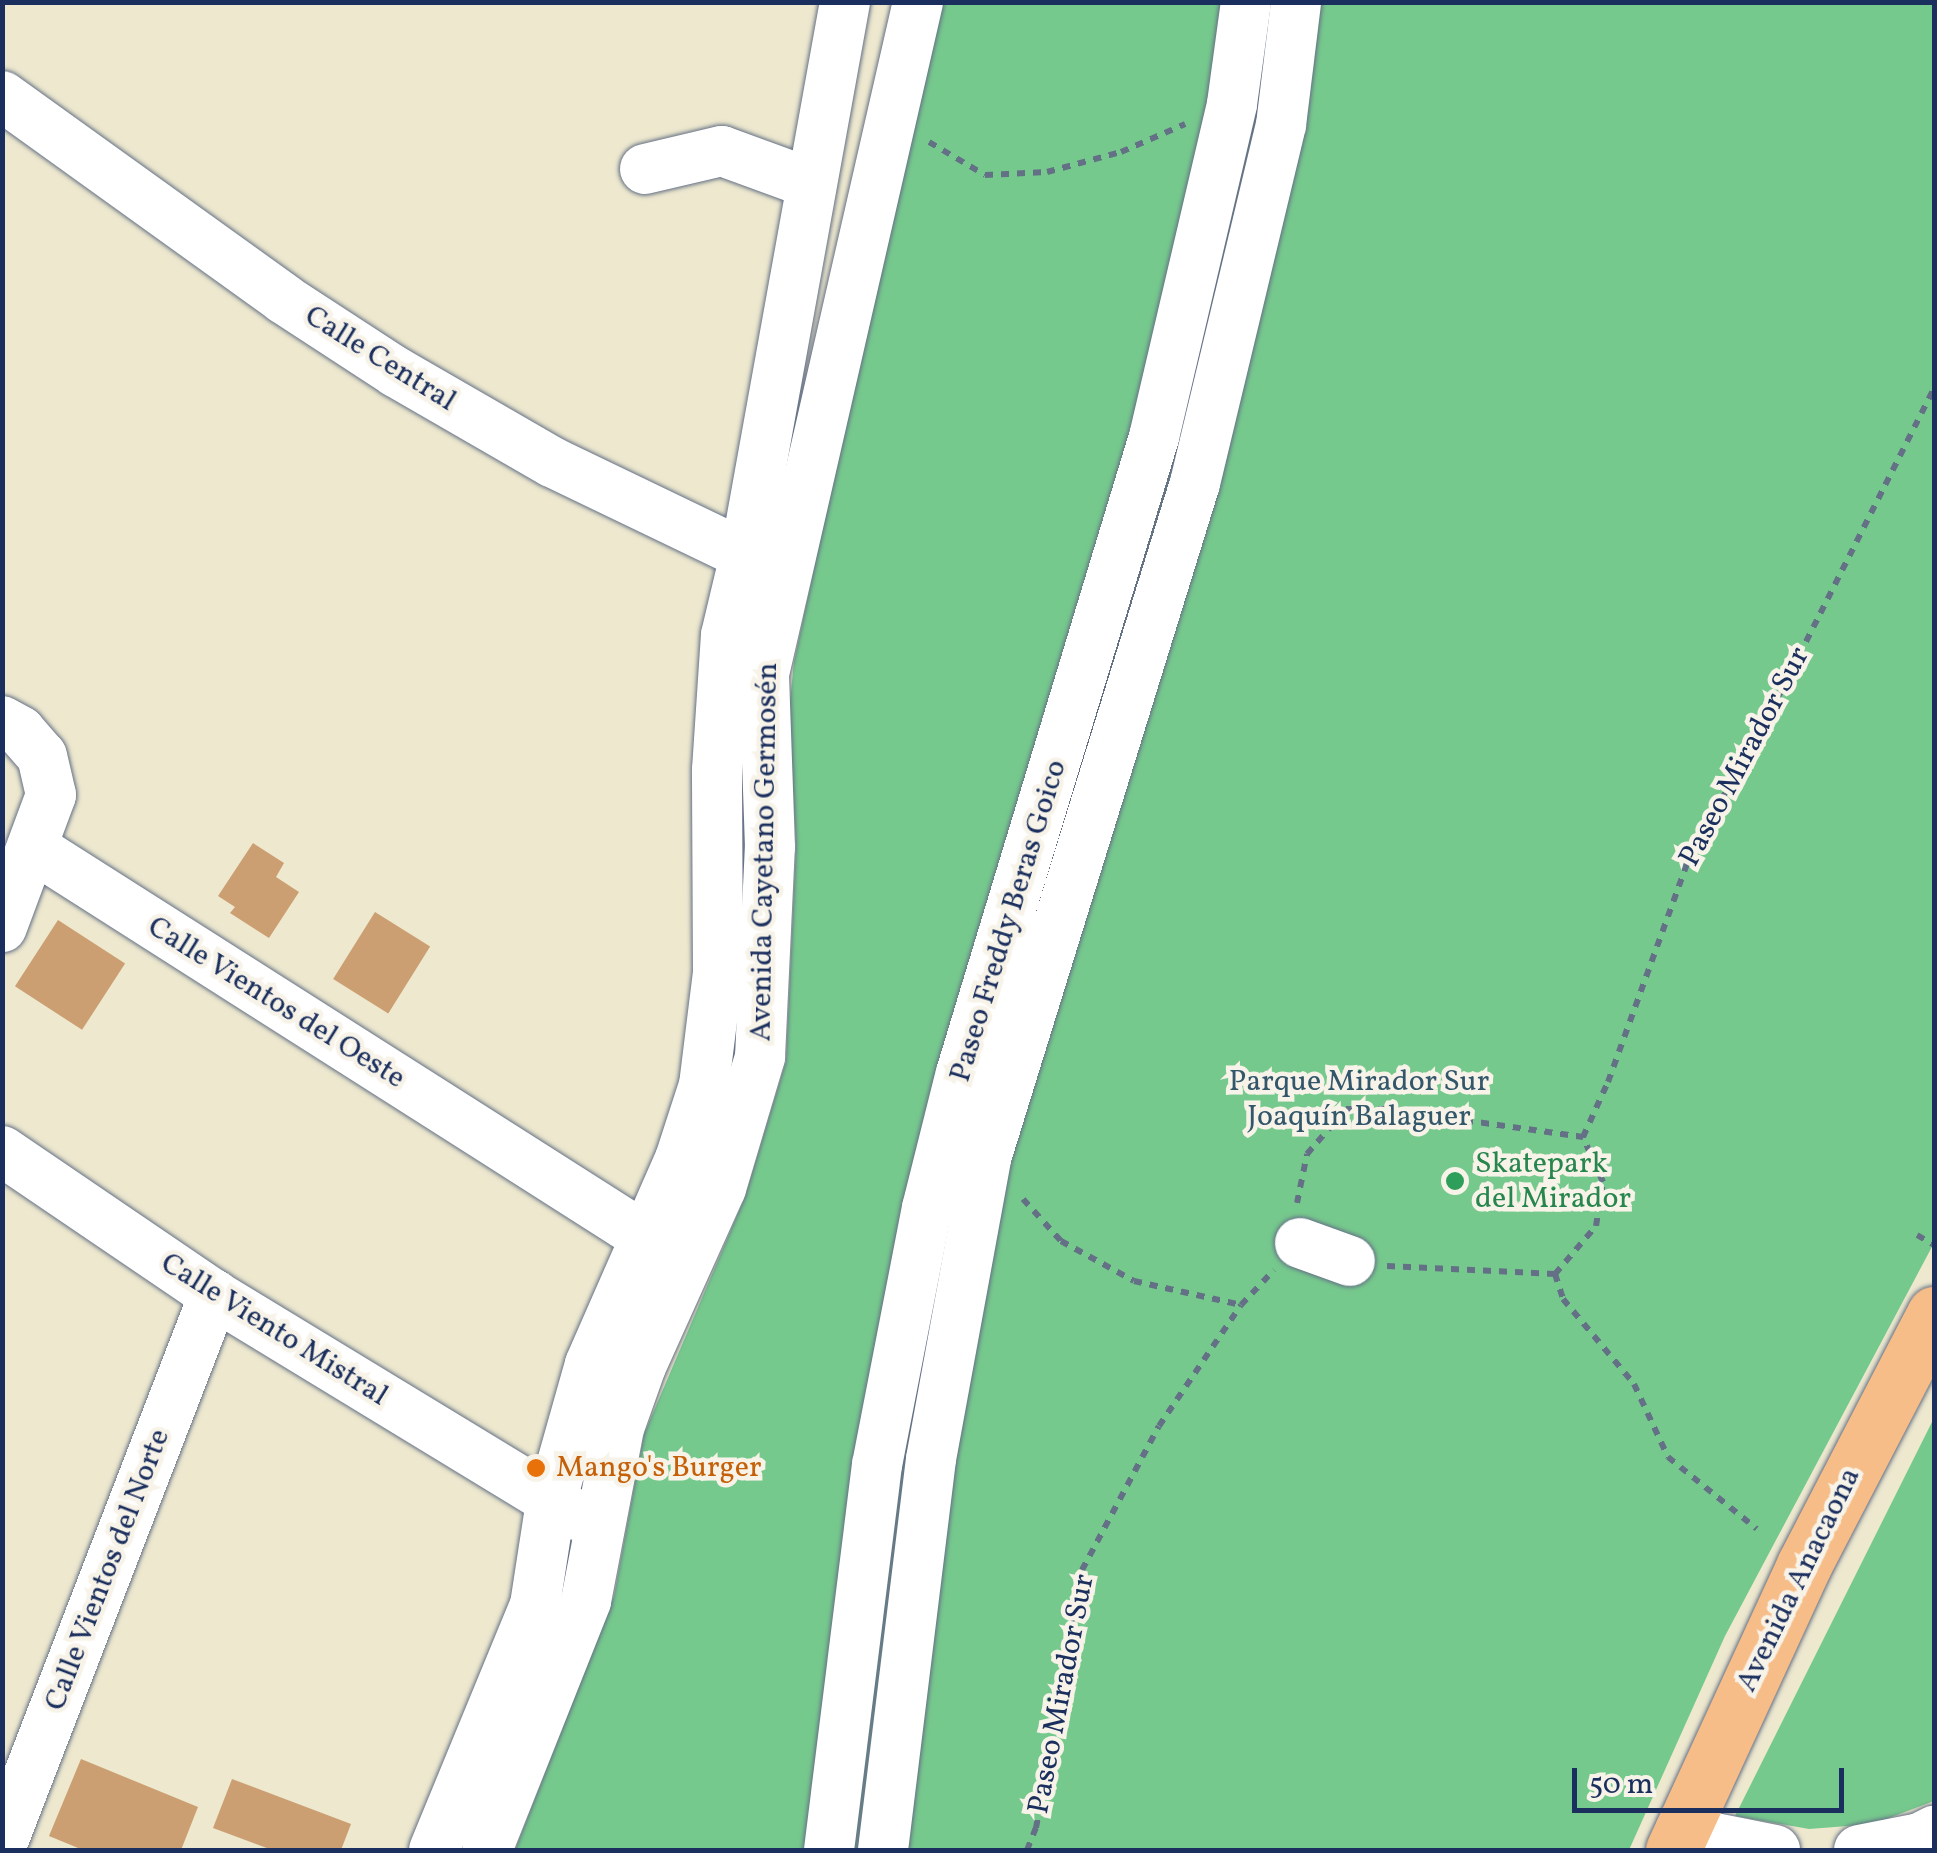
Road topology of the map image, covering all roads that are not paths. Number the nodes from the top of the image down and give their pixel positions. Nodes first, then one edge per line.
1 (845, 2) edge
2 (918, 2) edge
3 (1246, 2) edge
4 (1296, 2) edge
5 (2, 96) edge
6 (646, 169) dead end
7 (810, 183) junction
8 (767, 561) junction
9 (2, 721) edge
10 (34, 849) junction
11 (2, 927) edge
12 (980, 1012) junction
13 (1028, 1024) junction
14 (2, 1151) edge
15 (645, 1236) junction
16 (1300, 1242) road end
17 (1350, 1261) road end
18 (214, 1295) junction
19 (1934, 1314) edge
20 (551, 1502) junction
21 (600, 1526) junction
22 (1934, 1831) edge
23 (1676, 1841) edge
24 (2, 1844) edge
25 (434, 1850) edge
26 (487, 1850) edge
27 (830, 1850) edge
28 (883, 1850) edge
29 (1775, 1850) edge
30 (1859, 1850) edge

1 - 7 street, Avenida Cayetano Germosén
2 - 8 street, Avenida Cayetano Germosén
3 - 12 street, Paseo Freddy Beras Goico
4 - 13 street, Paseo Freddy Beras Goico
5 - 8 street, Calle Central
6 - 7 street
7 - 8 street, Avenida Cayetano Germosén
8 - 15 street, Avenida Cayetano Germosén
8 - 21 street, Avenida Cayetano Germosén
9 - 10 street
10 - 11 street
10 - 15 street, Calle Vientos del Oeste
12 - 13 street
12 - 27 street, Paseo Freddy Beras Goico
13 - 28 street, Paseo Freddy Beras Goico
14 - 18 street, Calle Viento Mistral
15 - 20 street, Avenida Cayetano Germosén
16 - 17 street
18 - 20 street, Calle Viento Mistral
18 - 24 street, Calle Vientos del Norte
19 - 23 main road, Avenida Anacaona
20 - 21 street, Calle Viento Mistral
20 - 25 street, Avenida Cayetano Germosén
21 - 26 street, Avenida Cayetano Germosén
22 - 30 street
23 - 29 street

